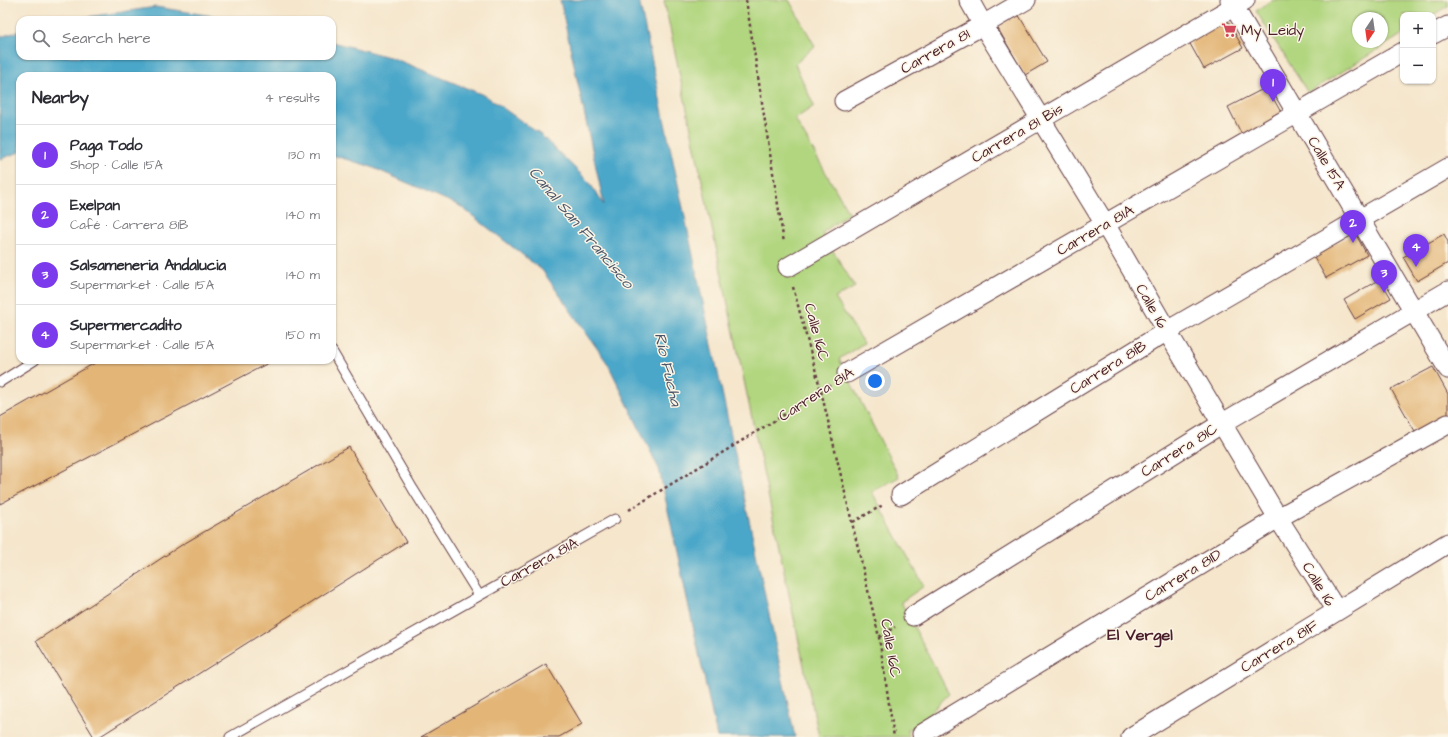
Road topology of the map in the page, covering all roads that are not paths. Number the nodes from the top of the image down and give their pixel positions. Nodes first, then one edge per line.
1 (969, 0) edge
2 (1026, 0) edge
3 (1236, 2) edge
4 (983, 25) junction
5 (1448, 26) edge
6 (1436, 32) edge
7 (1400, 54) edge
8 (844, 101) dead end
9 (1297, 113) junction
10 (1041, 119) junction
11 (1448, 168) edge
12 (1360, 219) junction
13 (1105, 224) junction
14 (788, 267) road end
15 (1448, 291) edge
16 (1414, 310) junction
17 (1167, 331) junction
18 (336, 358) edge
19 (29, 364) edge
20 (1448, 369) edge
21 (847, 374) road end
22 (0, 382) edge
23 (1221, 424) junction
24 (1448, 424) edge
25 (901, 495) road end
26 (1278, 518) junction
27 (615, 519) road end
28 (1448, 543) edge
29 (479, 595) junction
30 (1337, 611) junction
31 (913, 616) dead end
32 (922, 734) dead end
33 (230, 737) edge
34 (1131, 737) edge

1 - 4 street, Calle 16
2 - 4 street, Carrera 81
3 - 9 street, Calle 15A
3 - 10 street, Carrera 81 Bis
4 - 8 street, Carrera 81
4 - 10 street, Calle 16
5 - 6 street
7 - 9 street, Carrera 81A
9 - 12 street, Calle 15A
9 - 13 street, Carrera 81A
10 - 13 street, Calle 16
10 - 14 street, Carrera 81 Bis
11 - 12 street, Carrera 81B
12 - 16 street, Calle 15A
12 - 17 street, Carrera 81B
13 - 17 street, Calle 16
13 - 21 street, Carrera 81A
15 - 16 street, Carrera 81C
16 - 20 street, Calle 15A
16 - 23 street, Carrera 81C
17 - 23 street, Calle 16
17 - 25 street, Carrera 81B
18 - 29 lane
19 - 22 lane
23 - 26 street, Calle 16
23 - 31 street, Carrera 81C
24 - 26 street, Carrera 81D
26 - 30 street, Calle 16
26 - 32 street, Carrera 81D
27 - 29 lane, Carrera 81A
28 - 30 street, Carrera 81F
29 - 33 lane, Carrera 81A
30 - 34 street, Carrera 81F

